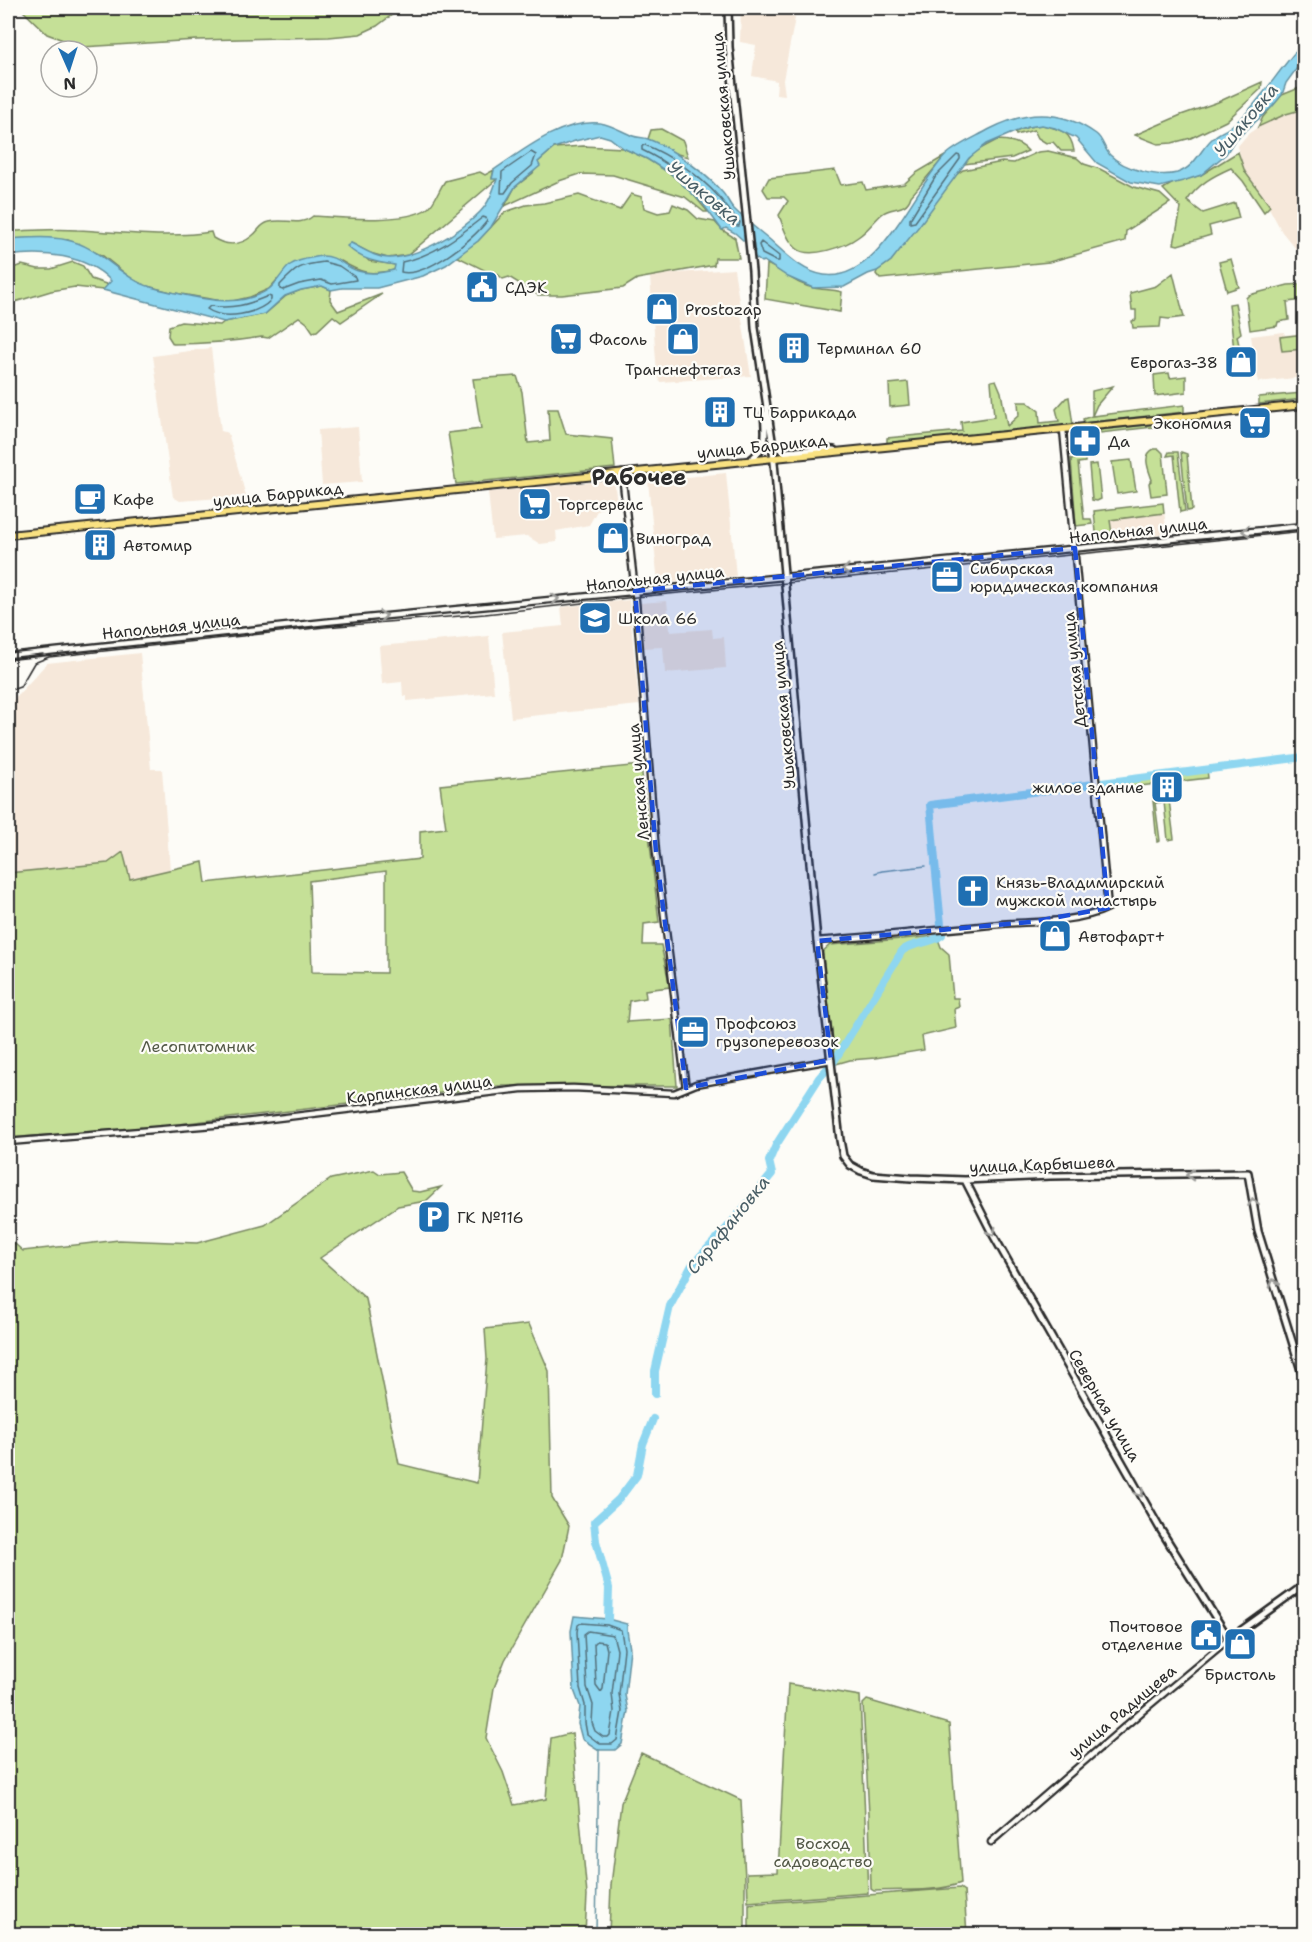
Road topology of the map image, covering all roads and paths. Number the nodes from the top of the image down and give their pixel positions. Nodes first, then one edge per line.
1 (729, 8) edge
2 (762, 376) junction
3 (1305, 405) edge
4 (1063, 429) junction
5 (772, 440) junction
6 (845, 451) junction
7 (773, 459) junction
8 (748, 461) junction
9 (622, 473) junction
10 (1305, 526) edge
11 (8, 535) edge
12 (1075, 548) junction
13 (784, 576) junction
14 (635, 591) junction
15 (8, 656) edge
16 (817, 941) junction
17 (831, 1060) junction
18 (686, 1088) junction
19 (8, 1142) edge
20 (843, 1156) joint
21 (965, 1180) junction
22 (1305, 1380) edge
23 (1305, 1585) edge
24 (1229, 1639) junction
25 (991, 1842) dead end

1 - 2 main road, Ушаковская улица
2 - 5 main road, Ушаковская улица
2 - 8 main road
3 - 4 main road, улица Баррикад
4 - 6 main road, улица Баррикад
4 - 12 street, Детская улица
5 - 6 main road
5 - 7 main road, Ушаковская улица
6 - 7 main road, улица Баррикад
7 - 8 main road, улица Баррикад
7 - 13 main road, Ушаковская улица
8 - 9 main road, улица Баррикад
9 - 11 main road, улица Баррикад
9 - 14 street, Ленская улица
10 -> 12 street, Напольная улица
12 -> 13 street, Напольная улица
12 - 16 street, Детская улица
13 - 14 street, Напольная улица
13 - 16 main road, Ушаковская улица
15 -> 14 street, Напольная улица
14 - 18 street, Ленская улица
16 - 17 main road, Ушаковская улица
17 - 18 street, Карпинская улица
17 - 20 main road, Ушаковская улица
18 - 19 street, Карпинская улица
20 - 21 main road, улица Карбышева
22 -> 21 main road, улица Карбышева
21 -> 24 main road, Северная улица
23 - 24 main road, улица Радищева
24 - 25 street, улица Радищева

